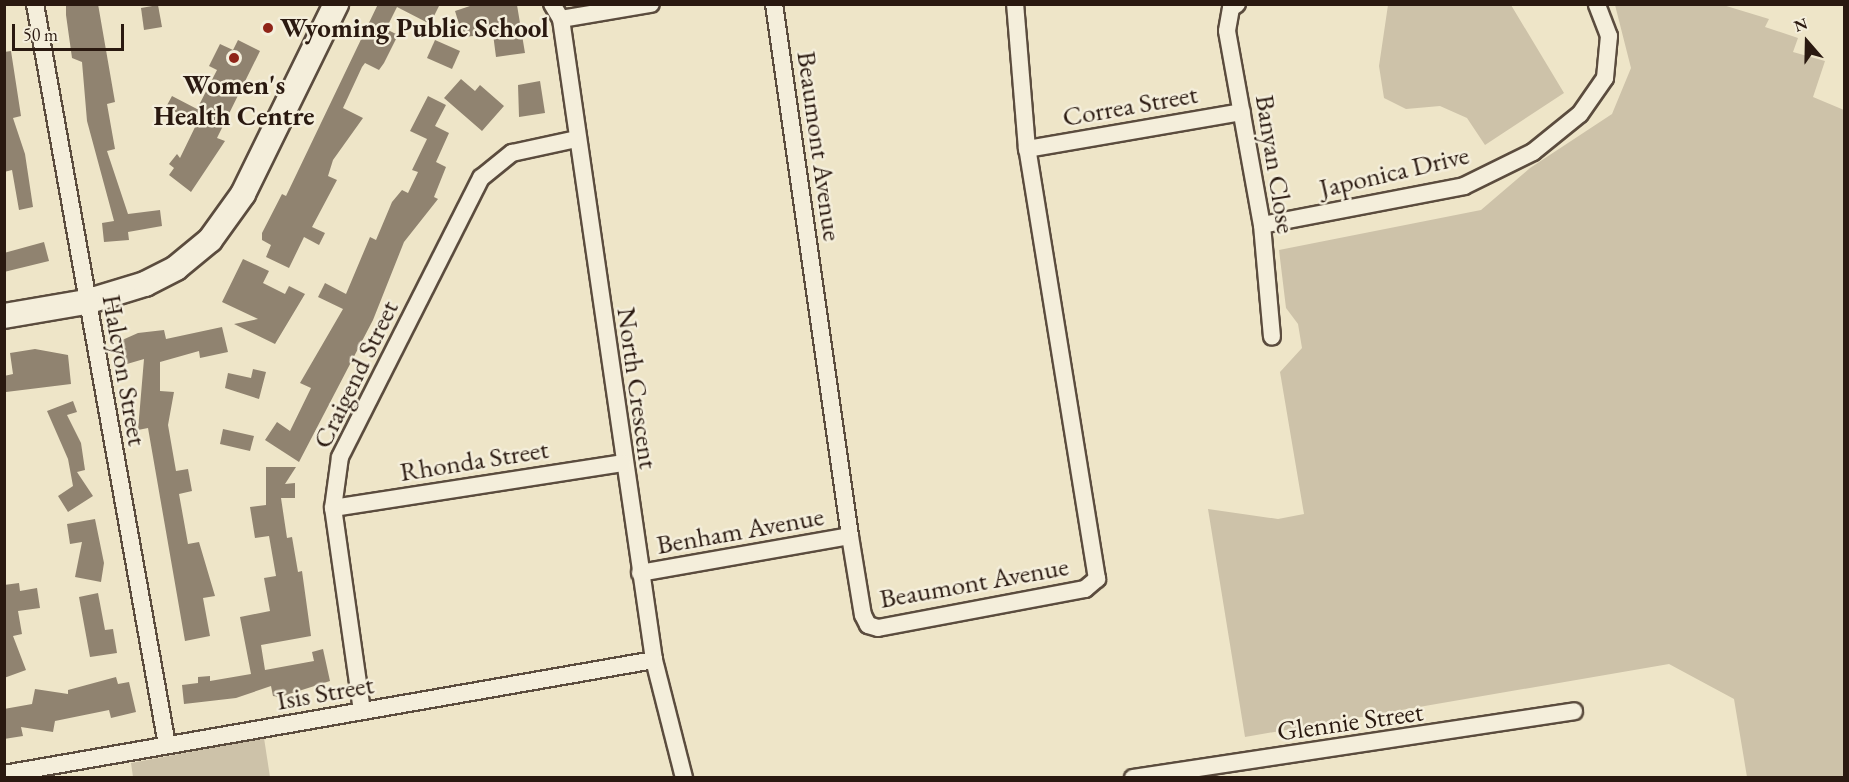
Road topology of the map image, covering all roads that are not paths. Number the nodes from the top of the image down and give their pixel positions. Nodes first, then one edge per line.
1 (35, 4) edge
2 (336, 4) edge
3 (651, 4) edge
4 (774, 4) edge
5 (1015, 4) edge
6 (1237, 4) edge
7 (1597, 4) edge
8 (556, 12) edge
9 (1242, 112) junction
10 (577, 139) junction
11 (1027, 148) junction
12 (1262, 225) junction
13 (86, 302) junction
14 (4, 316) edge
15 (1272, 337) dead end
16 (623, 463) junction
17 (333, 508) junction
18 (850, 536) junction
19 (640, 573) junction
20 (654, 660) junction
21 (362, 711) junction
22 (1574, 711) dead end
23 (167, 745) junction
24 (4, 774) edge
25 (684, 777) edge
26 (1133, 777) edge

1 - 13 street, Halcyon Street
2 - 13 street
3 - 8 street
4 - 18 street, Beaumont Avenue
5 - 11 street, Beaumont Avenue
6 - 9 street, Banyan Close
7 - 12 street, Japonica Drive
8 - 10 street, North Crescent
9 - 11 street, Correa Street
9 - 12 street, Banyan Close
10 - 16 street, North Crescent
10 - 17 street, Craigend Street
11 - 18 street, Beaumont Avenue
12 - 15 street, Banyan Close
13 - 14 street
13 - 23 street, Halcyon Street
16 - 17 street, Rhonda Street
16 - 19 street, North Crescent
17 - 21 street, Craigend Street
18 - 19 street, Benham Avenue
19 - 20 street, North Crescent
20 - 21 street, Isis Street
20 - 25 street, North Crescent
21 - 23 street, Isis Street
22 - 26 street, Glennie Street
23 - 24 street, Isis Street

